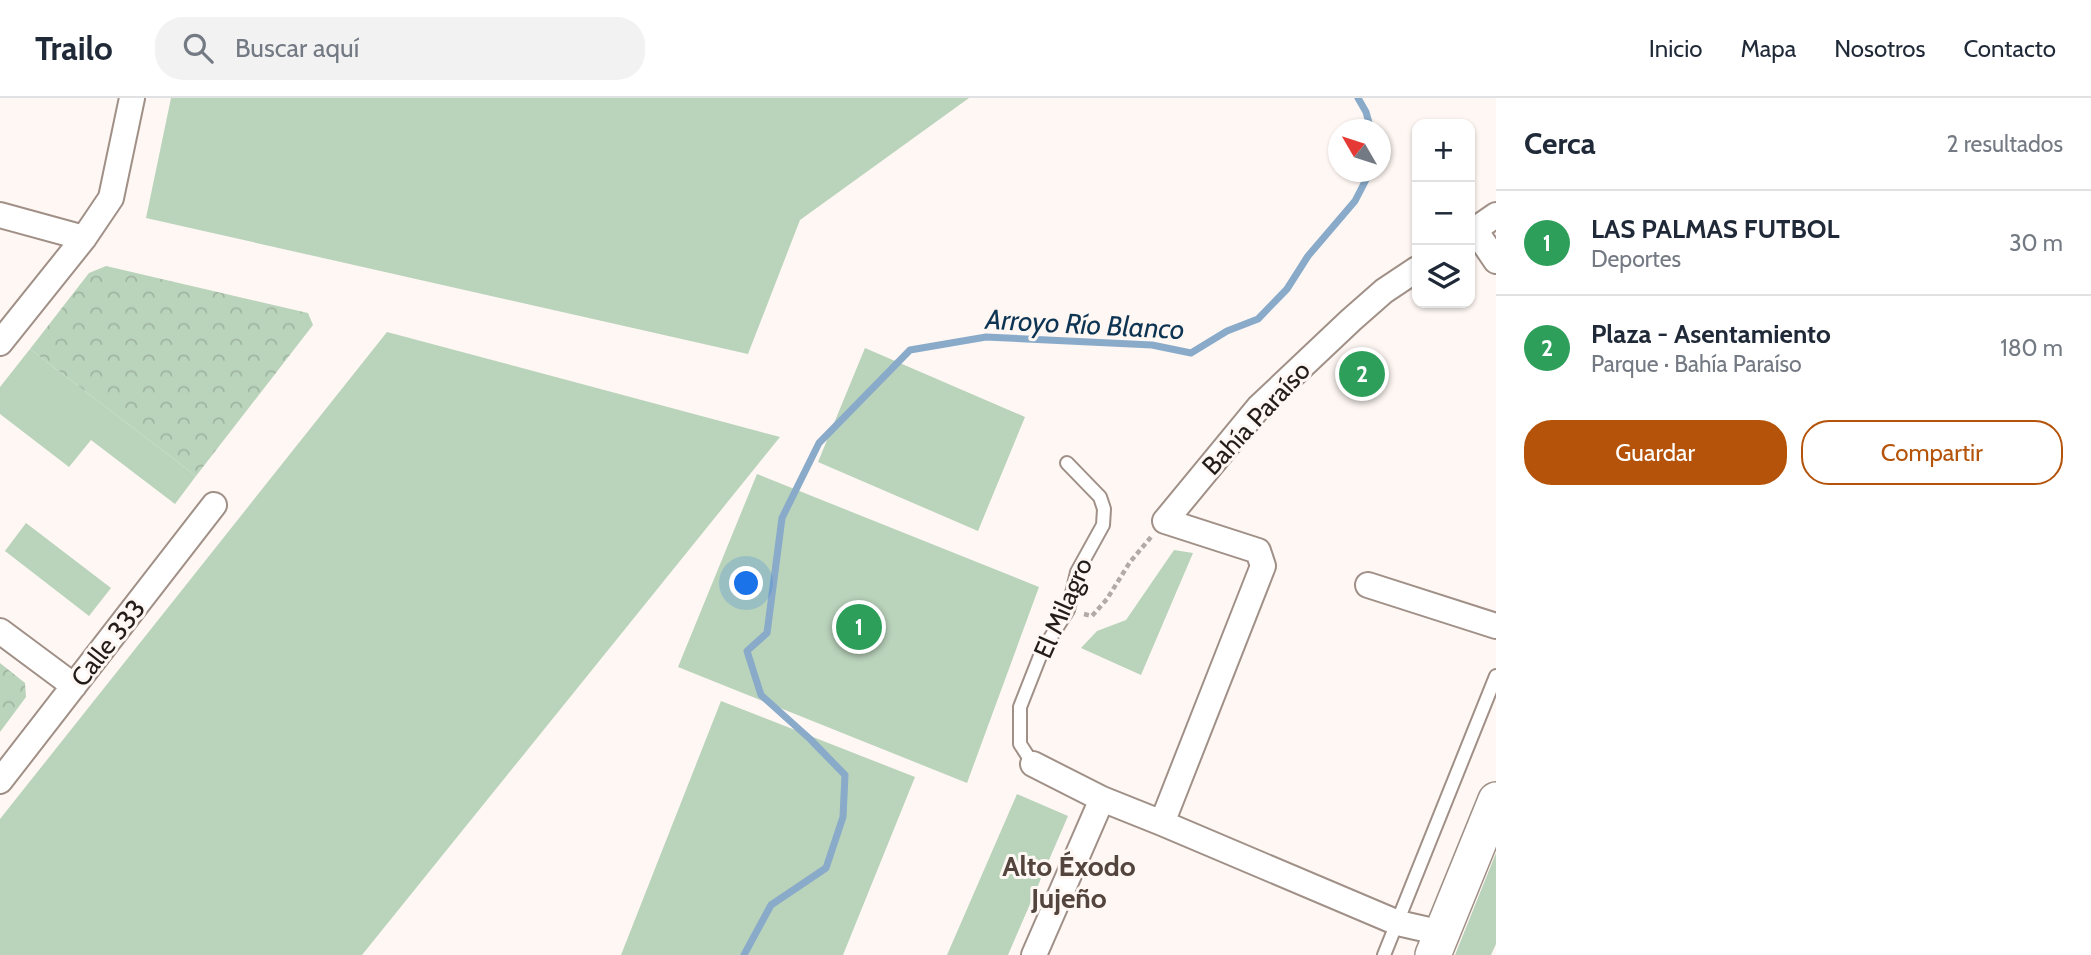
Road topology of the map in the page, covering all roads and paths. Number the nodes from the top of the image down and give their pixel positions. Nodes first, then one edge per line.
1 (132, 98) edge
2 (0, 215) edge
3 (1496, 215) edge
4 (1475, 230) edge
5 (1475, 236) edge
6 (84, 238) junction
7 (1496, 261) edge
8 (1412, 272) edge
9 (0, 343) edge
10 (1068, 463) dead end
11 (214, 505) dead end
12 (1165, 520) junction
13 (1368, 584) dead end
14 (1068, 610) junction
15 (1496, 626) edge
16 (0, 631) edge
17 (1496, 676) edge
18 (74, 686) junction
19 (1033, 764) joint
20 (0, 781) edge
21 (1102, 799) junction
22 (1496, 800) edge
23 (1162, 823) junction
24 (1398, 923) junction
25 (1437, 944) edge
26 (1034, 955) edge
27 (1384, 955) edge

1 - 6 street
2 - 6 street
3 - 4 street
5 - 7 street
6 - 9 street
8 - 12 street, Bahía Paraíso
10 - 14 lane, El Milagro
11 - 18 street, Calle 333
12 - 14 path
12 - 23 street
13 - 15 street
14 - 19 lane, El Milagro
16 - 18 street
17 - 24 lane
18 - 20 street, Calle 333
19 - 21 street
21 - 23 street
21 - 26 street
22 - 25 main road
23 - 24 street
24 - 25 street
24 - 27 lane

